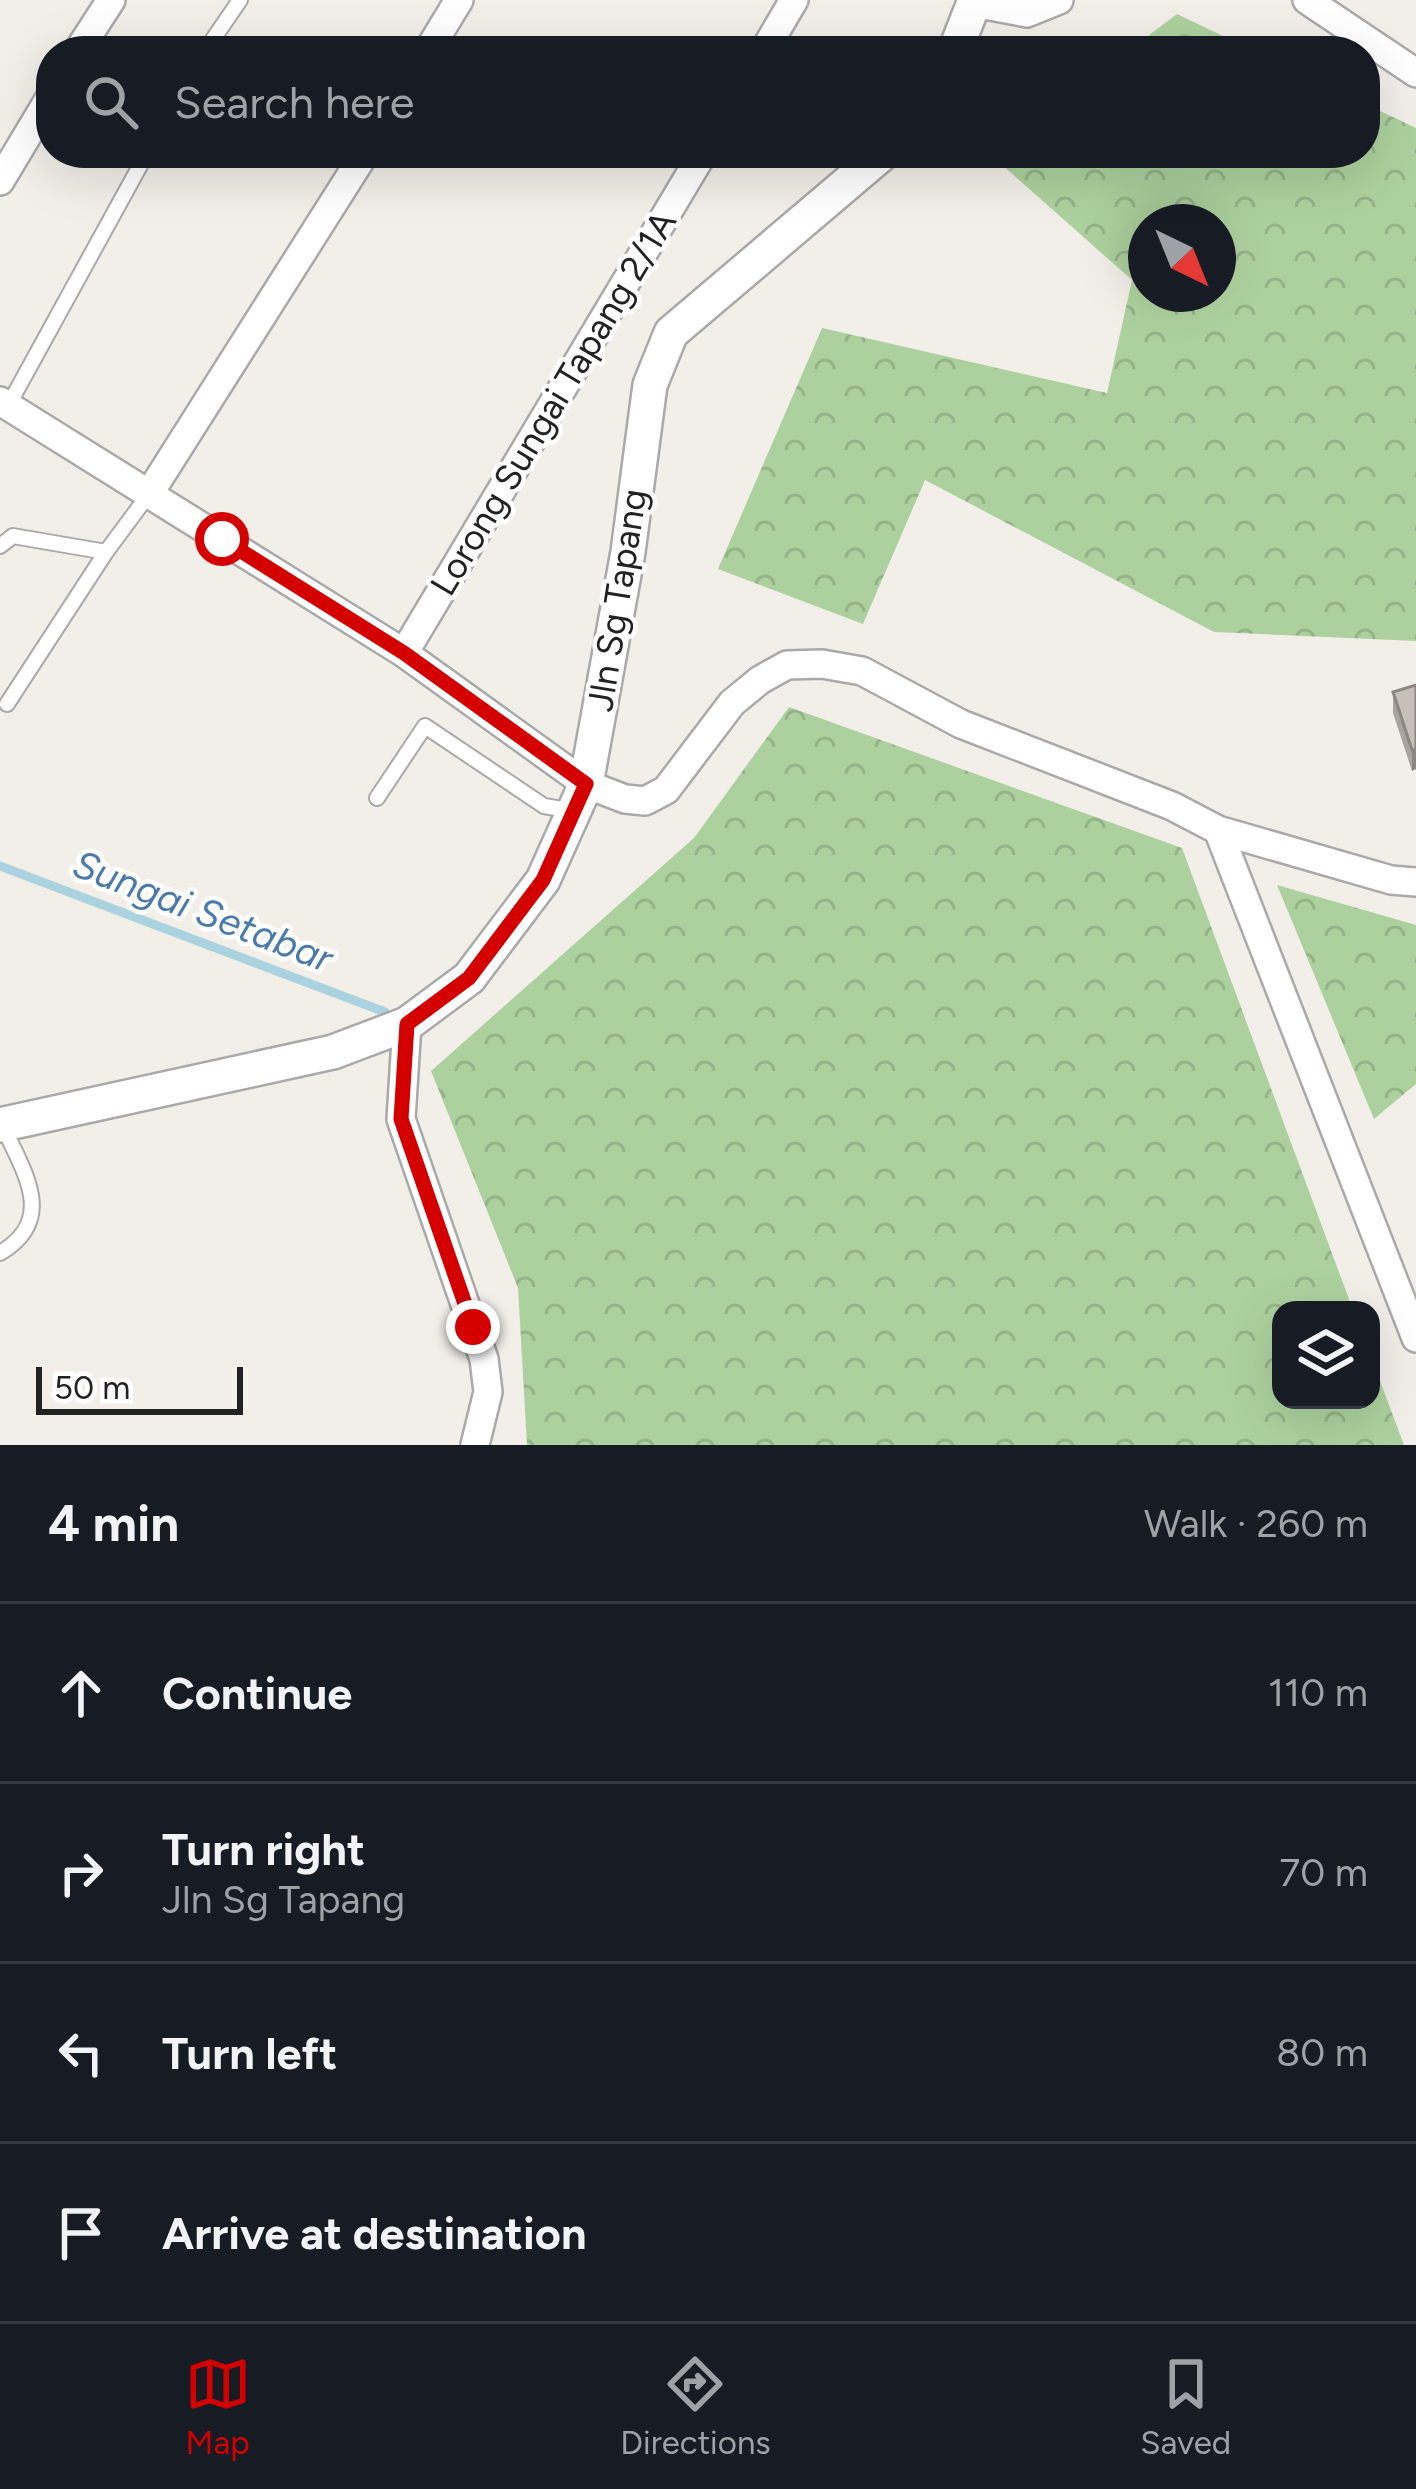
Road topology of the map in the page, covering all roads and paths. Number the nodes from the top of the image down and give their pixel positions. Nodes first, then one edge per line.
1 (111, 0) edge
2 (240, 0) edge
3 (459, 0) edge
4 (794, 0) edge
5 (1059, 0) edge
6 (1307, 0) edge
7 (975, 2) edge
8 (88, 36) edge
9 (215, 36) edge
10 (437, 36) edge
11 (773, 36) edge
12 (961, 36) edge
13 (1361, 36) edge
14 (1380, 49) edge
15 (1416, 73) edge
16 (36, 121) edge
17 (138, 168) edge
18 (355, 168) edge
19 (694, 168) edge
20 (866, 168) edge
21 (0, 181) edge
22 (4, 403) edge
23 (149, 494) junction
24 (0, 546) edge
25 (106, 552) junction
26 (404, 653) junction
27 (8, 704) dead end
28 (580, 797) junction
29 (377, 798) dead end
30 (1218, 830) junction
31 (1416, 882) edge
32 (407, 1024) junction
33 (1, 1125) edge
34 (0, 1253) edge
35 (1416, 1338) edge
36 (475, 1445) edge

1 - 8 street
2 - 9 lane
3 - 10 street
4 - 11 street
5 - 7 street
6 - 13 street
7 - 12 street
14 - 15 street
16 - 21 street
17 - 22 lane
18 - 23 street
19 - 26 street, Lorong Sungai Tapang 2/1A
20 - 28 street, Jln Sg Tapang
22 - 23 street
23 - 25 lane
23 - 26 street
24 - 25 lane
25 - 27 lane
26 - 28 street
28 - 29 lane
28 - 30 street
28 - 32 street, Jln Sg Tapang
30 - 31 street
30 - 35 street
32 - 33 street, Jln Sg Tapang
32 - 36 street
33 - 34 lane

